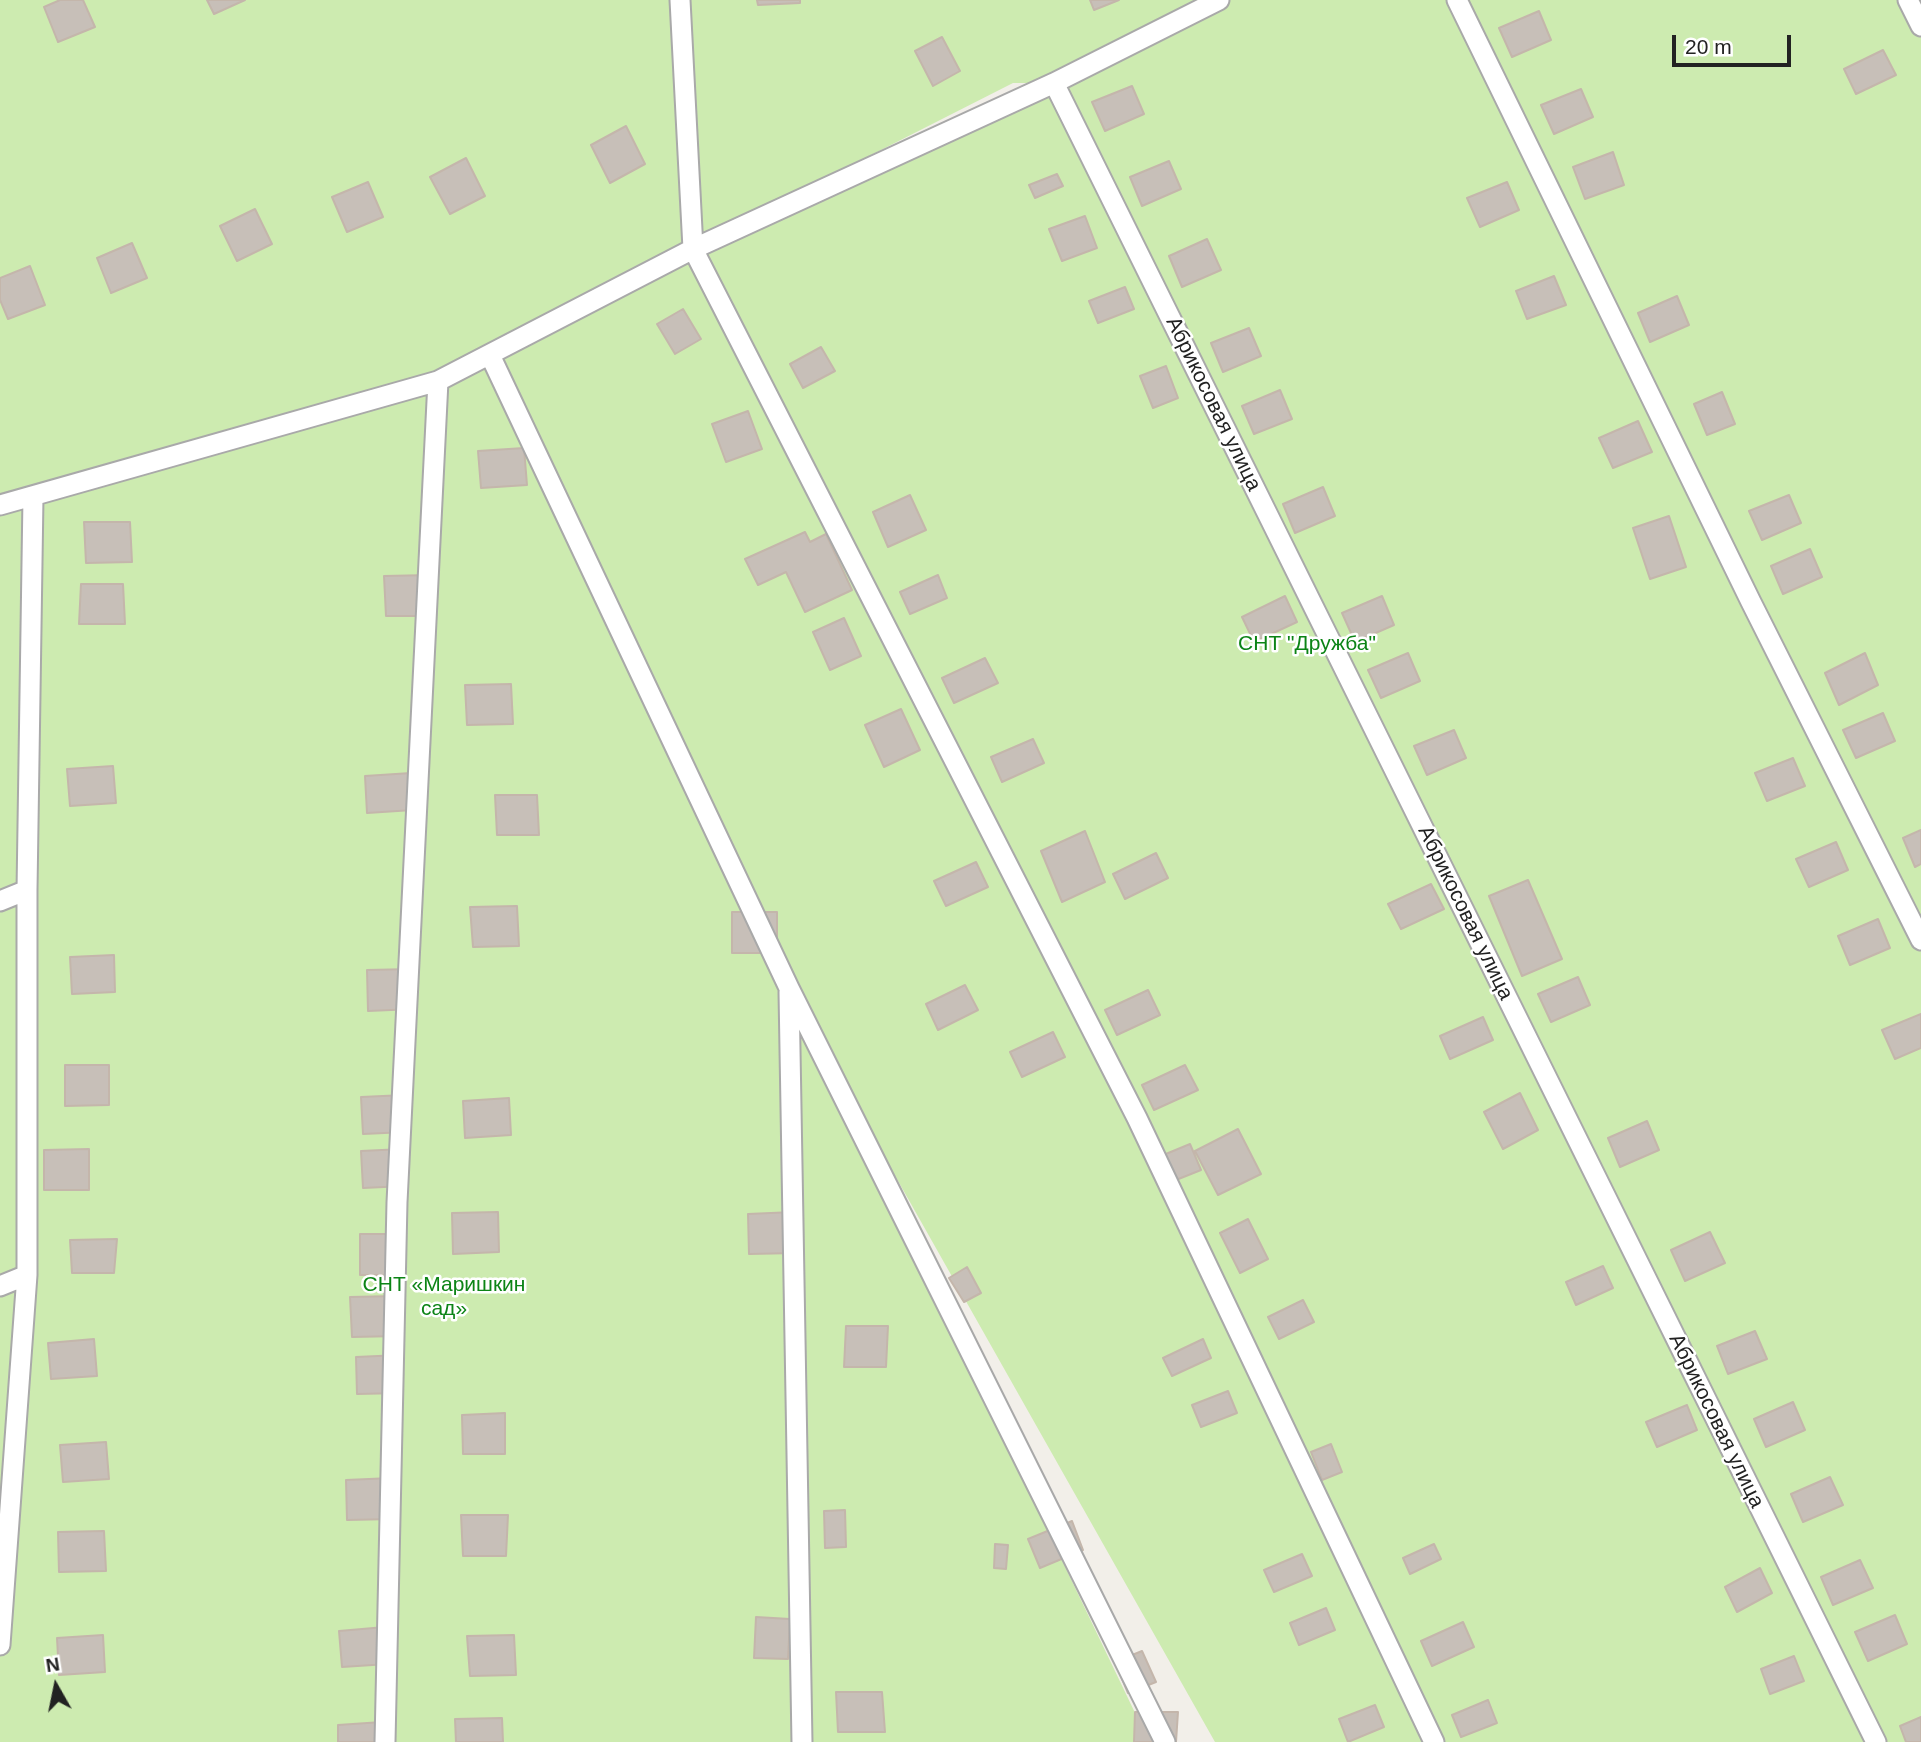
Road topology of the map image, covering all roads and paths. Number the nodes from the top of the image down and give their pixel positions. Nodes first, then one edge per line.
1 (680, 0) edge
2 (1219, 0) edge
3 (1457, 0) edge
4 (1908, 0) edge
5 (1921, 26) edge
6 (1054, 83) junction
7 (693, 249) junction
8 (490, 355) junction
9 (438, 381) junction
10 (33, 497) junction
11 (0, 505) edge
12 (27, 890) junction
13 (0, 901) edge
14 (1921, 940) edge
15 (789, 988) junction
16 (27, 1275) junction
17 (0, 1286) edge
18 (0, 1645) edge
19 (385, 1742) edge
20 (802, 1742) edge
21 (1165, 1742) edge
22 (1434, 1742) edge
23 (1875, 1742) edge

1 - 7 lane
2 - 6 lane
3 - 14 lane
4 - 5 lane
6 - 7 lane
6 - 23 lane, Абрикосовая улица
7 - 8 lane
7 - 22 lane
8 - 9 lane
8 - 15 lane
9 - 10 lane
9 - 19 lane
10 - 11 lane
10 - 12 lane
12 - 13 lane
12 - 16 lane
15 - 20 lane
15 - 21 lane
16 - 17 lane
16 - 18 lane

